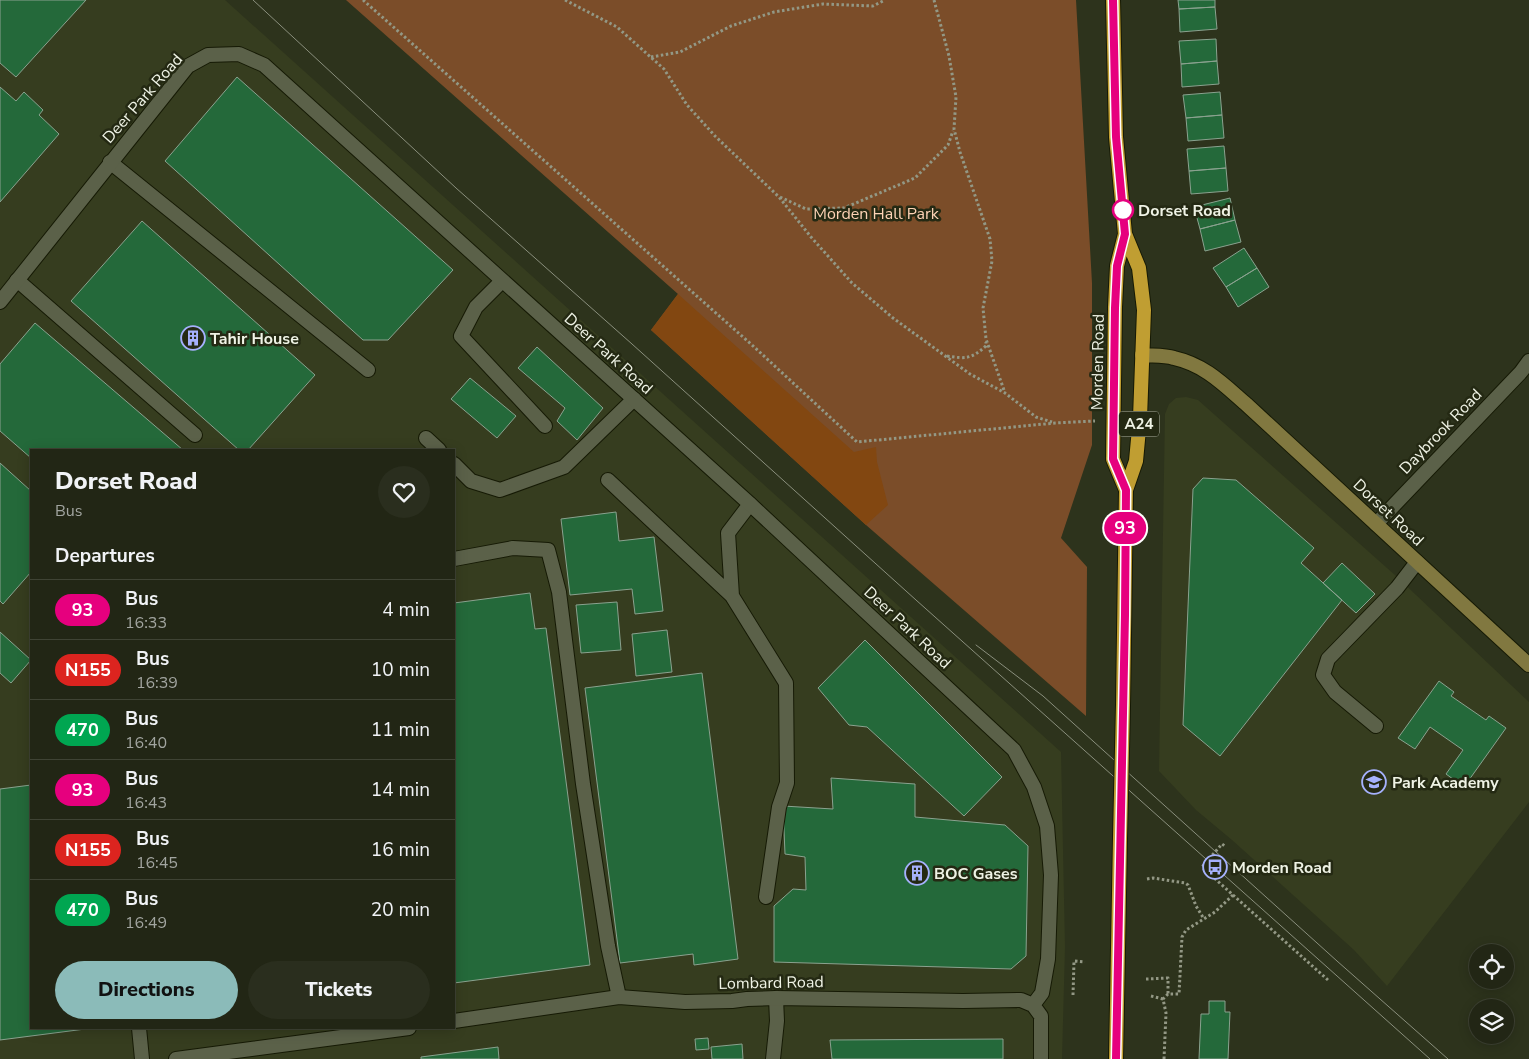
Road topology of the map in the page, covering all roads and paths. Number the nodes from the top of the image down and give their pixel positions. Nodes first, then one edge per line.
1 (363, 0) edge
2 (566, 0) edge
3 (884, 0) edge
4 (934, 0) edge
5 (1113, 0) edge
6 (650, 57) junction
7 (954, 129) junction
8 (110, 162) junction
9 (779, 197) junction
10 (1125, 234) junction
11 (17, 280) junction
12 (502, 281) junction
13 (0, 302) edge
14 (986, 339) junction
15 (1142, 355) junction
16 (946, 356) junction
17 (1529, 361) edge
18 (368, 370) dead end
19 (1005, 394) junction
20 (634, 399) junction
21 (1114, 420) junction
22 (1055, 423) junction
23 (546, 426) dead end
24 (195, 435) dead end
25 (426, 438) dead end
26 (438, 449) edge
27 (455, 465) edge
28 (608, 480) dead end
29 (1126, 490) junction
30 (750, 504) junction
31 (1376, 524) junction
32 (455, 559) edge
33 (1417, 562) junction
34 (732, 596) junction
35 (1529, 665) edge
36 (1376, 726) dead end
37 (1226, 847) dead end
38 (1147, 880) dead end
39 (1233, 895) junction
40 (766, 897) dead end
41 (1204, 919) junction
42 (1085, 962) dead end
43 (1146, 979) dead end
44 (1328, 980) dead end
45 (1168, 994) junction
46 (1073, 995) dead end
47 (1151, 996) dead end
48 (619, 997) junction
49 (776, 998) junction
50 (1163, 998) junction
51 (1033, 1005) junction
52 (455, 1021) edge
53 (139, 1029) edge
54 (403, 1029) edge
55 (248, 1054) edge
56 (142, 1059) edge
57 (176, 1059) edge
58 (773, 1059) edge
59 (1041, 1059) edge
60 (1116, 1059) edge
61 (1164, 1059) edge

1 - 22 path
2 - 6 path
3 - 6 path
4 - 7 path
5 - 10 highway, Morden Road / A24
6 - 9 path
7 - 9 path
7 - 14 path
8 - 11 street, Deer Park Road
8 - 12 street, Deer Park Road
8 - 18 street
9 - 16 path
10 - 15 highway, Morden Road / A24
10 - 21 highway, Morden Road / A24
11 - 13 street, Deer Park Road
11 - 24 street
12 - 20 street, Deer Park Road
12 - 23 street
14 - 16 path
14 - 19 path
15 - 29 highway, Morden Road / A24
15 - 31 main road, Dorset Road
16 - 19 path
17 - 31 street, Daybrook Road
19 - 22 path
20 - 27 street
20 - 30 street, Deer Park Road
21 - 22 path
21 - 29 highway, Morden Road / A24
25 - 26 street
28 - 34 street
29 - 60 highway, Morden Road / A24, bridge
30 - 34 street
30 - 51 street, Deer Park Road
31 - 33 main road, Dorset Road
32 - 48 street
33 - 35 main road, Dorset Road
33 - 36 street
34 - 40 street
37 - 39 path
38 - 41 path
39 - 41 path
39 - 44 path
41 - 45 path
42 - 46 path
43 - 45 path
45 - 50 path
47 - 50 path
48 - 49 street, Lombard Road
48 - 52 street, Lombard Road
49 - 51 street, Lombard Road
49 - 58 street
50 - 61 path
51 - 59 street
53 - 56 street
54 - 55 street
55 - 57 street

